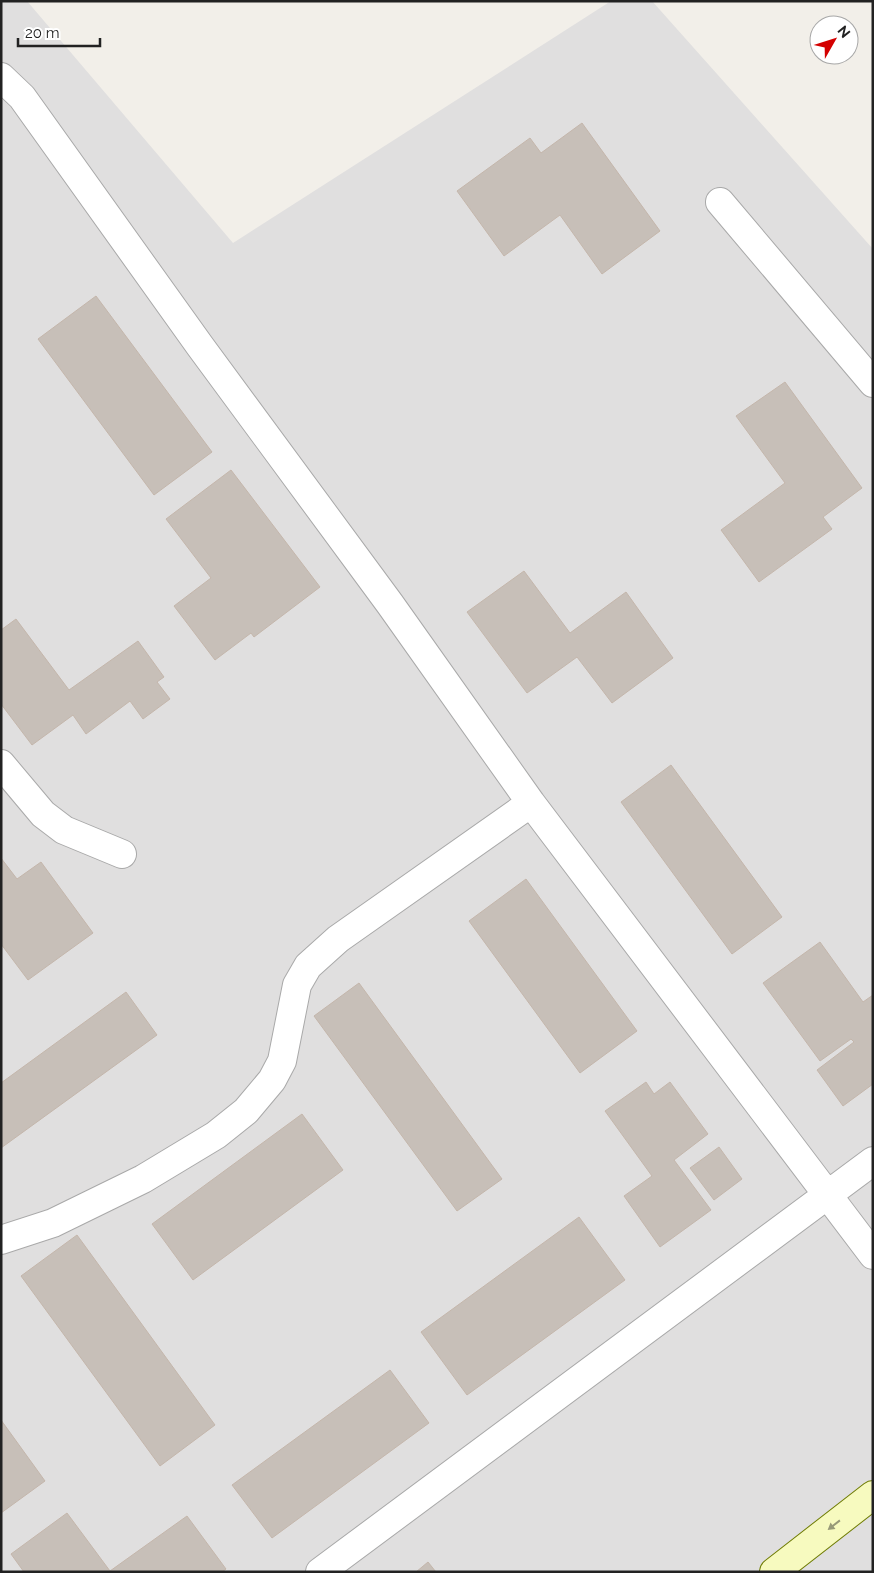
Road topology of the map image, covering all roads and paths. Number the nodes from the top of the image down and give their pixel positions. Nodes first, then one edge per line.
1 (1, 77) edge
2 (720, 202) dead end
3 (873, 383) edge
4 (1, 764) edge
5 (531, 803) junction
6 (122, 854) dead end
7 (873, 1161) edge
8 (826, 1194) junction
9 (1, 1240) edge
10 (873, 1255) edge
11 (873, 1495) edge
12 (320, 1572) edge
13 (774, 1572) edge

1 - 5 street
2 - 3 street
4 - 6 street
5 - 8 street
5 - 9 street
7 - 8 street
8 - 10 street
8 - 12 street
11 -> 13 main road

